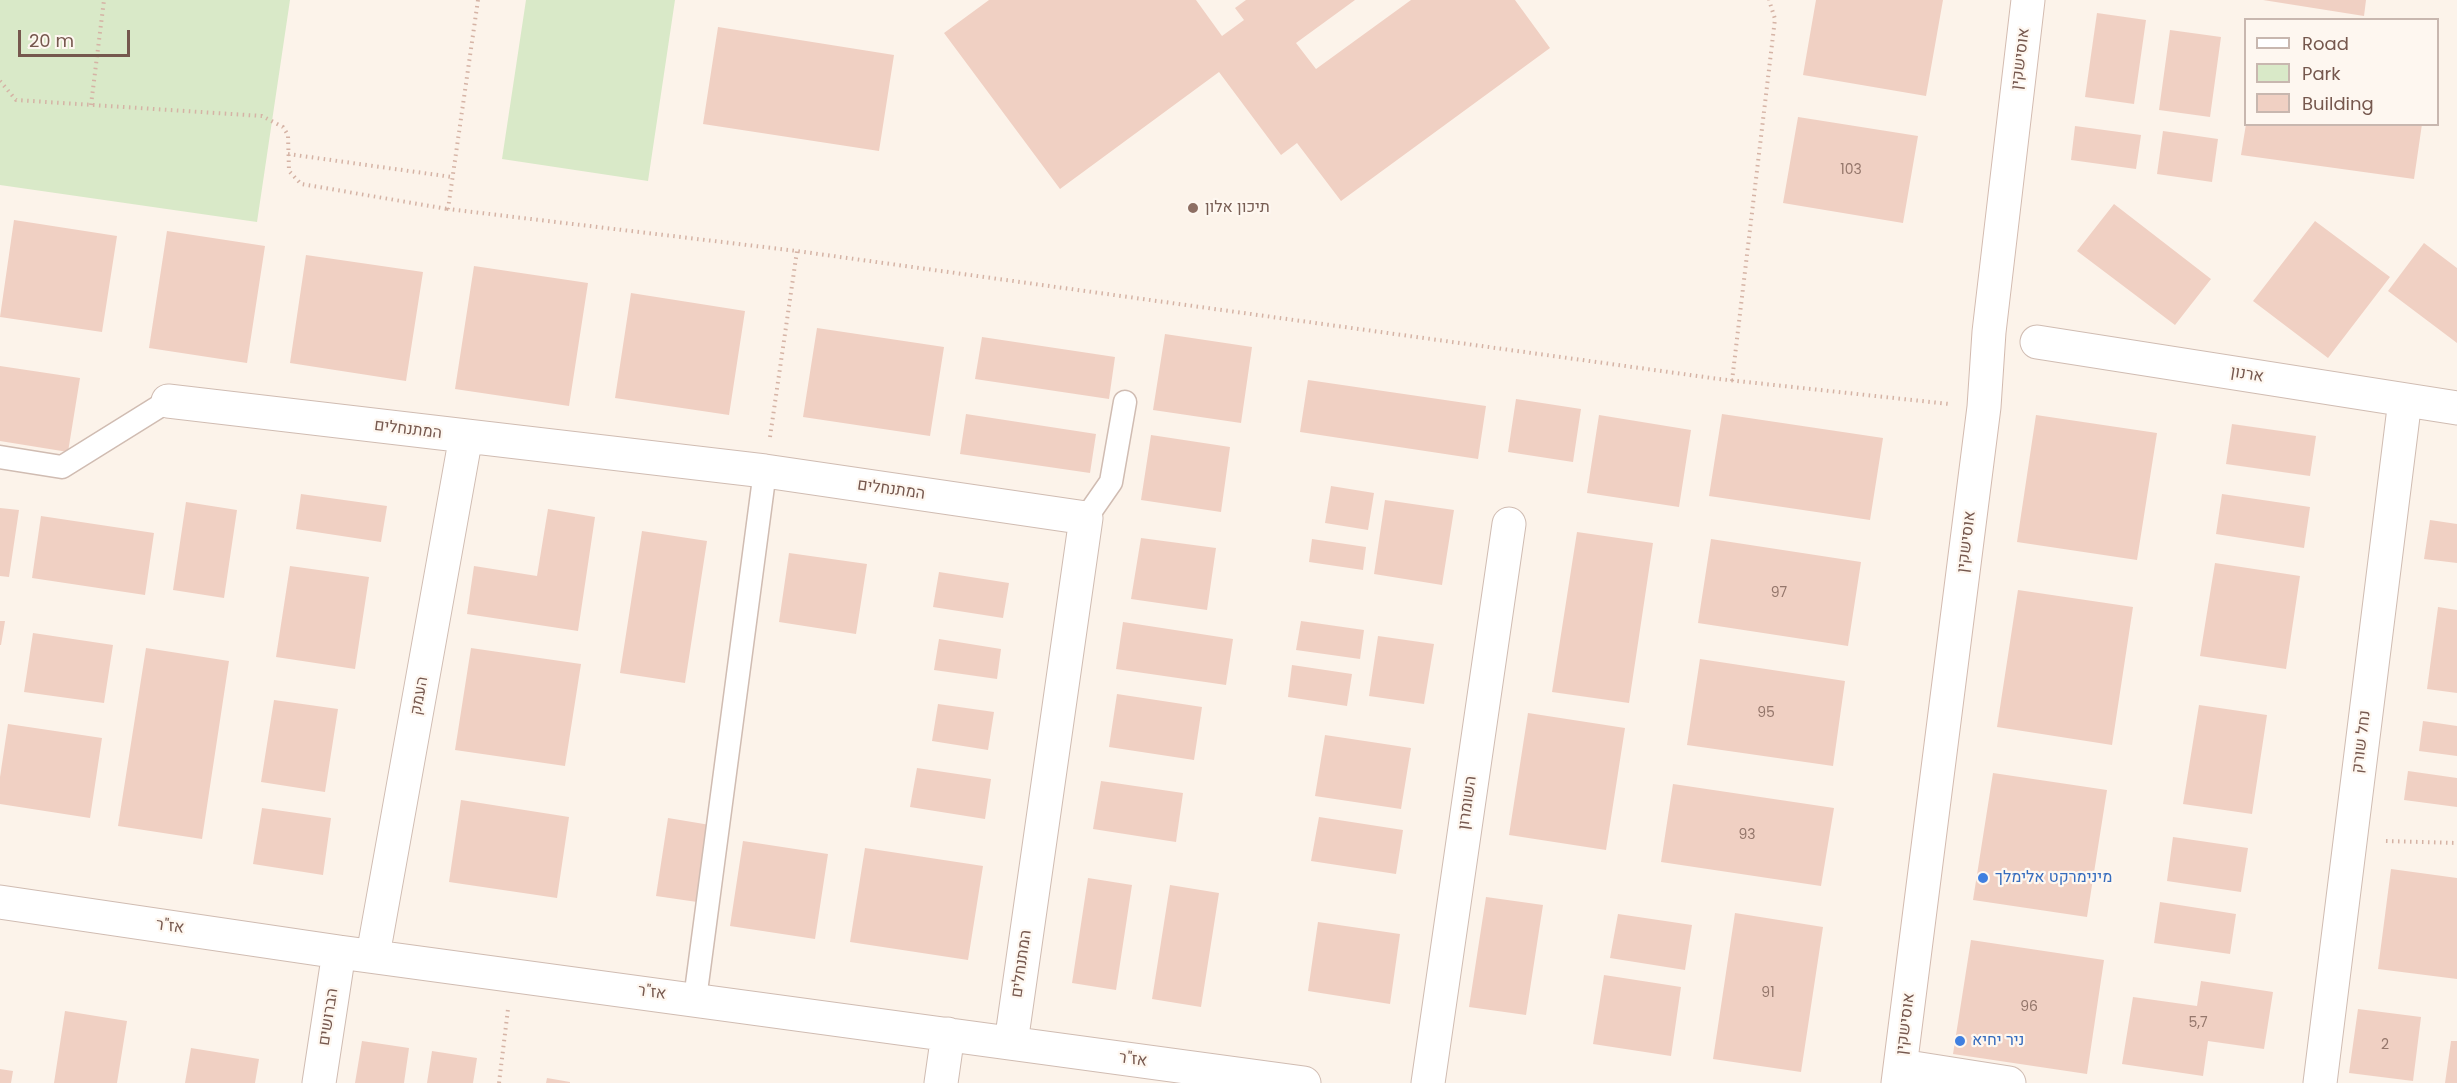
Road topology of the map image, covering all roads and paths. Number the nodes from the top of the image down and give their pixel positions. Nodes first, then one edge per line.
1 (104, 0) edge
2 (478, 0) edge
3 (1769, 0) edge
4 (2028, 0) edge
5 (0, 81) edge
6 (91, 105) junction
7 (288, 154) junction
8 (452, 177) junction
9 (448, 208) junction
10 (797, 251) junction
11 (2037, 342) dead end
12 (1732, 381) junction
13 (2405, 400) junction
14 (168, 401) joint
15 (1125, 402) dead end
16 (1984, 407) junction
17 (2457, 408) edge
18 (466, 436) junction
19 (0, 457) edge
20 (765, 471) junction
21 (1086, 518) junction
22 (1509, 524) dead end
23 (2350, 840) junction
24 (2457, 843) edge
25 (0, 902) edge
26 (339, 952) junction
27 (373, 955) junction
28 (513, 974) junction
29 (695, 999) junction
30 (948, 1034) junction
31 (1011, 1043) junction
32 (1899, 1075) edge
33 (319, 1083) edge
34 (499, 1083) edge
35 (941, 1083) edge
36 (1304, 1083) edge
37 (1428, 1083) edge
38 (2008, 1083) edge
39 (2320, 1083) edge

1 - 6 path
2 - 8 path
3 - 12 path
4 - 16 street, אוסישקין
5 - 6 path
6 - 7 path
7 - 8 path
7 - 9 path
8 - 9 path
9 - 10 path
10 - 12 path
10 - 20 path
11 - 13 street, ארנון
12 - 16 path
13 - 17 street, ארנון
13 - 23 street, נחל שורק
14 - 18 street, המתנחלים
14 - 19 lane
15 - 21 lane
16 - 32 street, אוסישקין
18 - 20 street, המתנחלים
18 - 27 street, העמק
20 - 21 street, המתנחלים
20 - 29 lane
21 - 31 street, המתנחלים
22 - 37 street, השומרון
23 - 24 path
23 - 39 street, נחל שורק
25 - 26 street, אז"ר
26 - 27 street, אז"ר
26 - 33 street, הברושים
27 - 28 street, אז"ר
28 - 29 street, אז"ר
28 - 34 path
29 - 30 street, אז"ר
30 - 31 street, אז"ר
30 - 35 street
31 - 36 street, אז"ר
32 - 38 street

